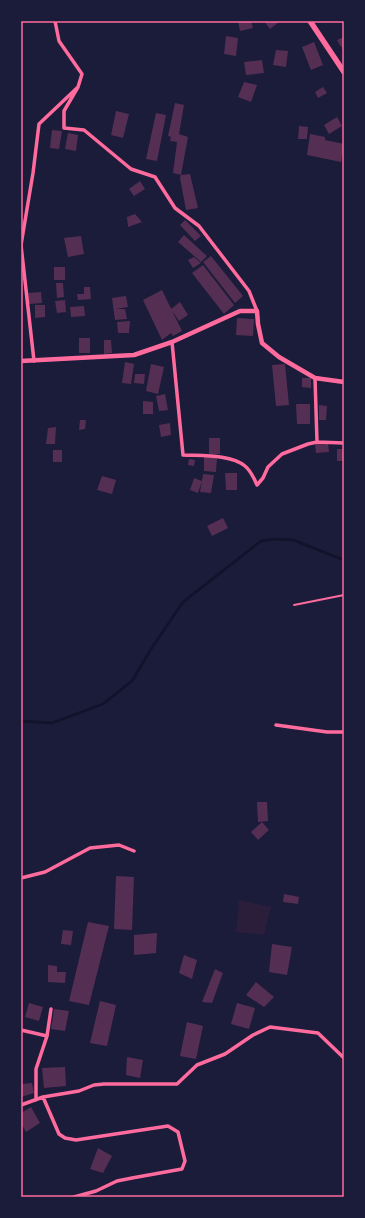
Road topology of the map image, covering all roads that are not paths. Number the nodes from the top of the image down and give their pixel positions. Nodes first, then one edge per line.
1 (55, 21) edge
2 (310, 21) edge
3 (344, 72) edge
4 (78, 87) junction
5 (257, 311) junction
6 (172, 342) junction
7 (34, 361) junction
8 (21, 362) edge
9 (315, 378) junction
10 (344, 382) edge
11 (317, 442) junction
12 (344, 443) edge
13 (344, 595) edge
14 (294, 605) dead end
15 (276, 725) dead end
16 (344, 732) edge
17 (134, 851) dead end
18 (21, 878) edge
19 (51, 1009) dead end
20 (21, 1030) edge
21 (47, 1036) junction
22 (344, 1058) edge
23 (43, 1097) junction
24 (36, 1100) junction
25 (21, 1105) edge
26 (96, 1191) junction
27 (74, 1197) edge
28 (93, 1197) edge

1 - 4 street
2 - 3 main road
4 - 5 street
4 - 7 street
5 - 6 street
5 - 9 street
6 - 7 street
6 - 11 street
7 - 8 street
9 - 10 street
9 - 11 street
11 - 12 street
13 - 14 lane
15 - 16 street
17 - 18 street
19 - 21 street
20 - 21 street
21 - 24 street
22 - 23 street
23 - 24 street
23 - 26 street
24 - 25 street
26 - 27 street
26 - 28 street

